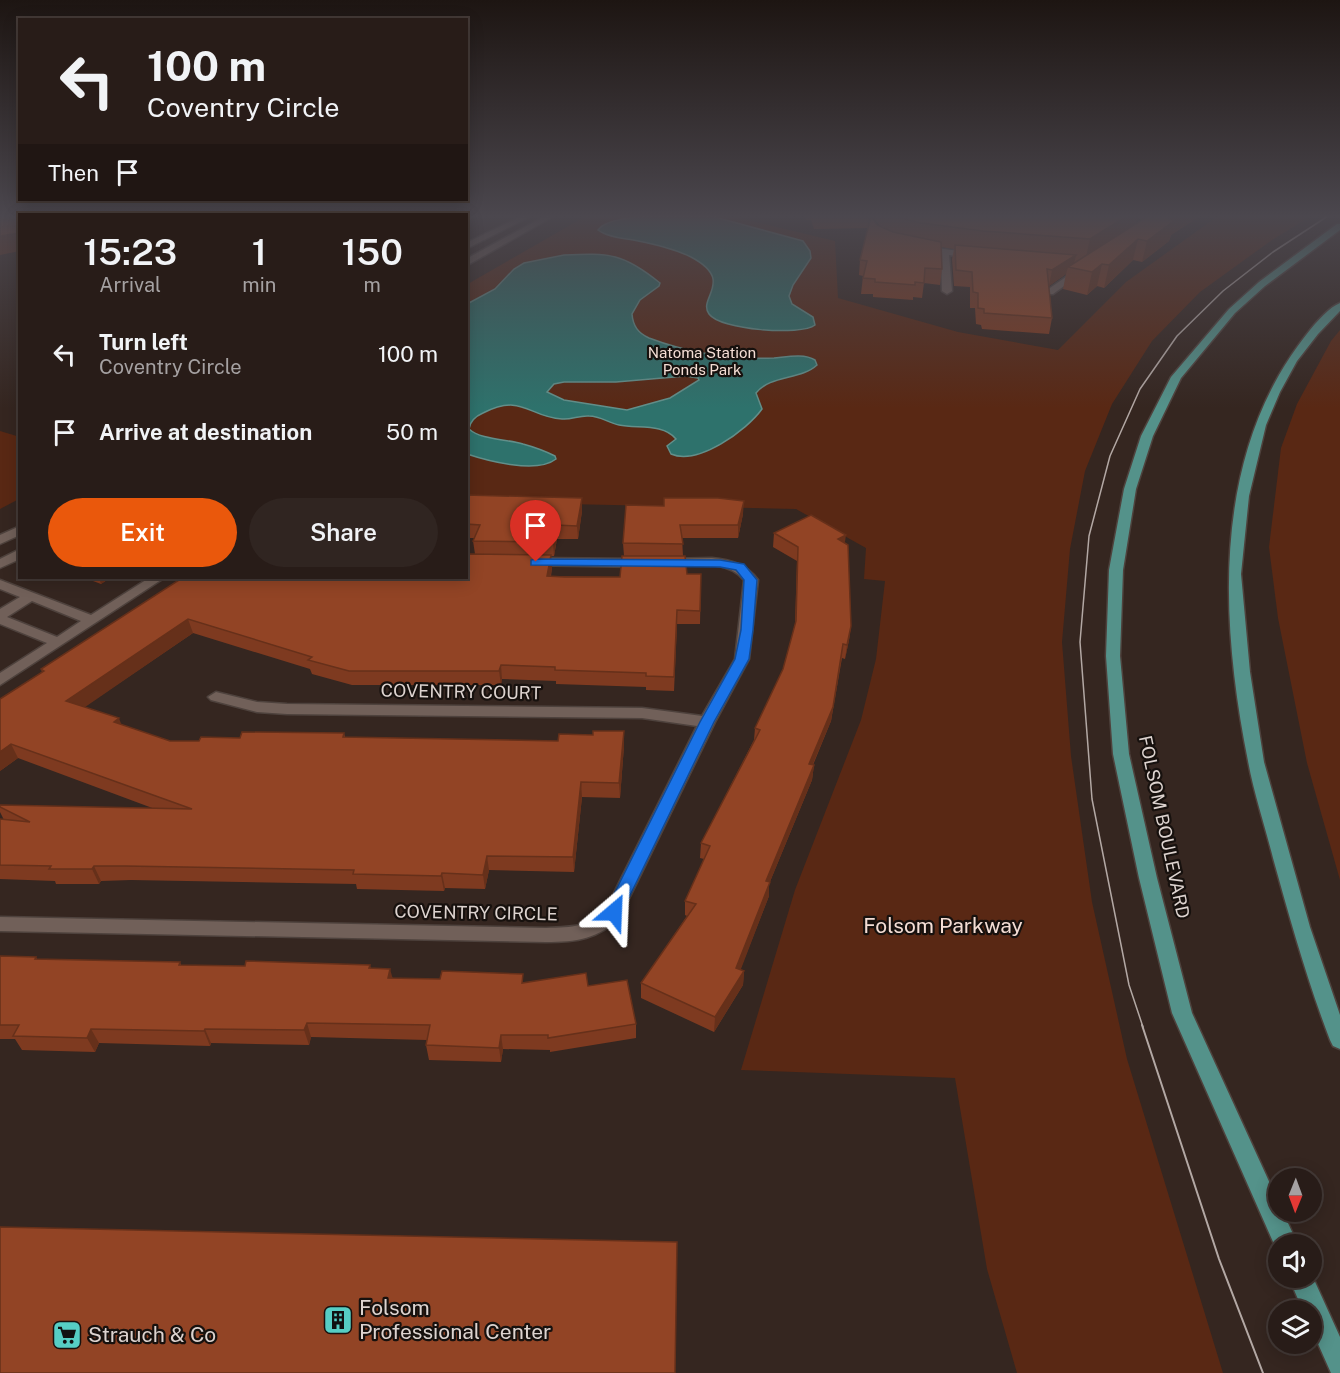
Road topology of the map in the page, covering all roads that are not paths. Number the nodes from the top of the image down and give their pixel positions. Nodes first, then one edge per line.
1 (946, 280) edge
2 (1067, 280) edge
3 (1267, 280) edge
4 (947, 291) dead end
5 (1050, 292) edge
6 (1340, 306) edge
7 (18, 531) edge
8 (0, 540) edge
9 (18, 554) edge
10 (515, 562) edge
11 (0, 564) edge
12 (155, 579) edge
13 (0, 584) edge
14 (31, 596) junction
15 (0, 617) edge
16 (92, 620) junction
17 (58, 642) junction
18 (0, 680) edge
19 (216, 697) dead end
20 (707, 722) junction
21 (0, 924) edge
22 (1340, 1040) edge
23 (1281, 1234) edge
24 (1305, 1288) edge
25 (1340, 1365) edge

1 - 4 street
2 - 5 street
3 - 23 main road, FOLSOM BOULEVARD
6 - 22 main road
7 - 8 street
9 - 11 street
10 - 20 street, COVENTRY CIRCLE
12 - 16 street
13 - 14 street
14 - 15 street
14 - 16 street
15 - 17 street
16 - 17 street
17 - 18 street
19 - 20 street, COVENTRY COURT
20 - 21 street, COVENTRY CIRCLE
24 - 25 main road

